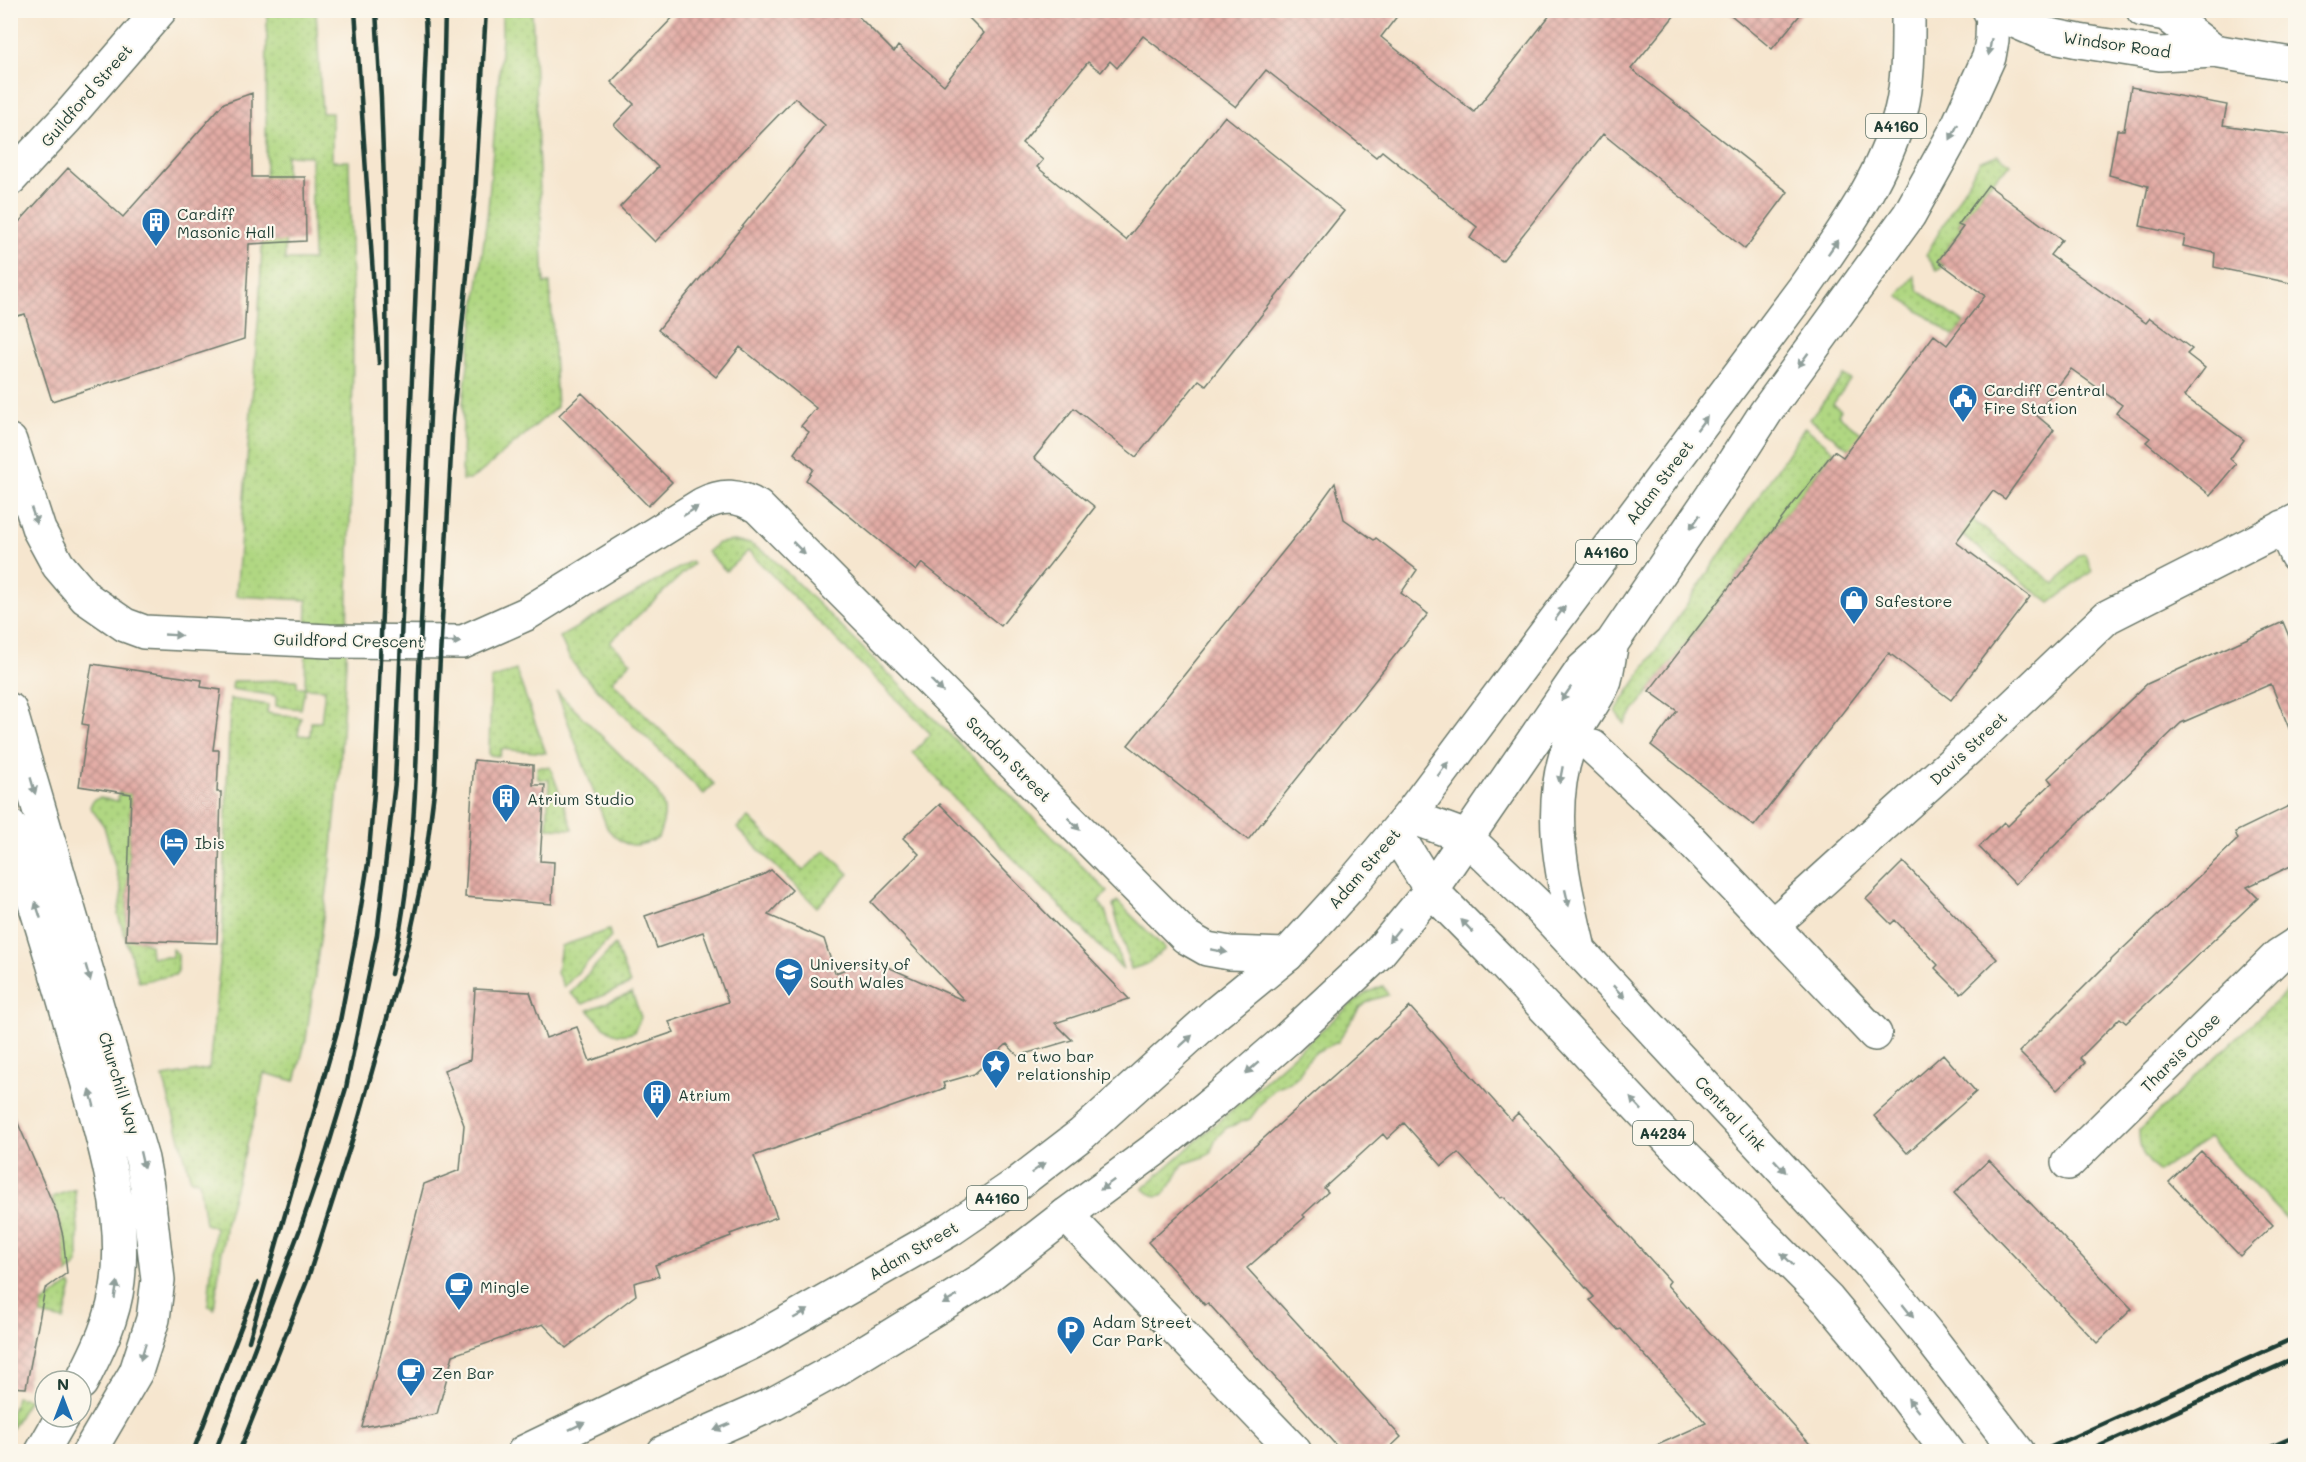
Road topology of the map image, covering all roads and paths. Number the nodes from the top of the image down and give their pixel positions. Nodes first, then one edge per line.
1 (160, 10) edge
2 (2143, 10) edge
3 (1992, 11) edge
4 (1910, 21) edge
5 (2214, 51) junction
6 (2295, 65) edge
7 (10, 178) edge
8 (10, 441) edge
9 (758, 507) joint
10 (2291, 534) edge
11 (1612, 643) junction
12 (10, 710) edge
13 (1593, 747) dead end
14 (1402, 825) junction
15 (10, 826) edge
16 (1466, 837) junction
17 (1431, 890) junction
18 (1772, 926) junction
19 (2295, 944) edge
20 (1580, 950) junction
21 (1287, 955) junction
22 (1875, 1034) dead end
23 (2068, 1163) dead end
24 (1066, 1215) junction
25 (88, 1369) edge
26 (55, 1429) edge
27 (42, 1452) edge
28 (89, 1452) edge
29 (524, 1452) edge
30 (664, 1452) edge
31 (1295, 1452) edge
32 (1948, 1452) edge
33 (2018, 1452) edge

1 - 7 main road, Guildford Street
2 - 5 main road, Windsor Road
3 - 5 main road, Windsor Road
3 -> 11 main road, A4160
14 -> 4 main road, Adam Street / A4160
5 - 6 main road, Windsor Road
8 -> 9 main road, Guildford Crescent
9 -> 21 main road, Sandon Street
10 - 18 main road, Davis Street
11 -> 16 main road, A4160
11 -> 20 main road
12 -> 28 main road, Churchill Way
13 - 18 main road
14 - 16 main road, Central Link
14 - 17 main road, A4234
14 - 21 main road, Adam Street / A4160
25 -> 15 main road, Churchill Way
16 - 17 main road, A4160
16 - 20 main road, Central Link
17 -> 24 main road, A4160
32 -> 17 main road, A4234
18 - 22 main road
19 - 23 main road, Tharsis Close
20 -> 33 main road, Central Link
29 -> 21 main road, Adam Street / A4160
24 -> 30 main road, A4160
24 - 31 main road
26 - 27 main road

